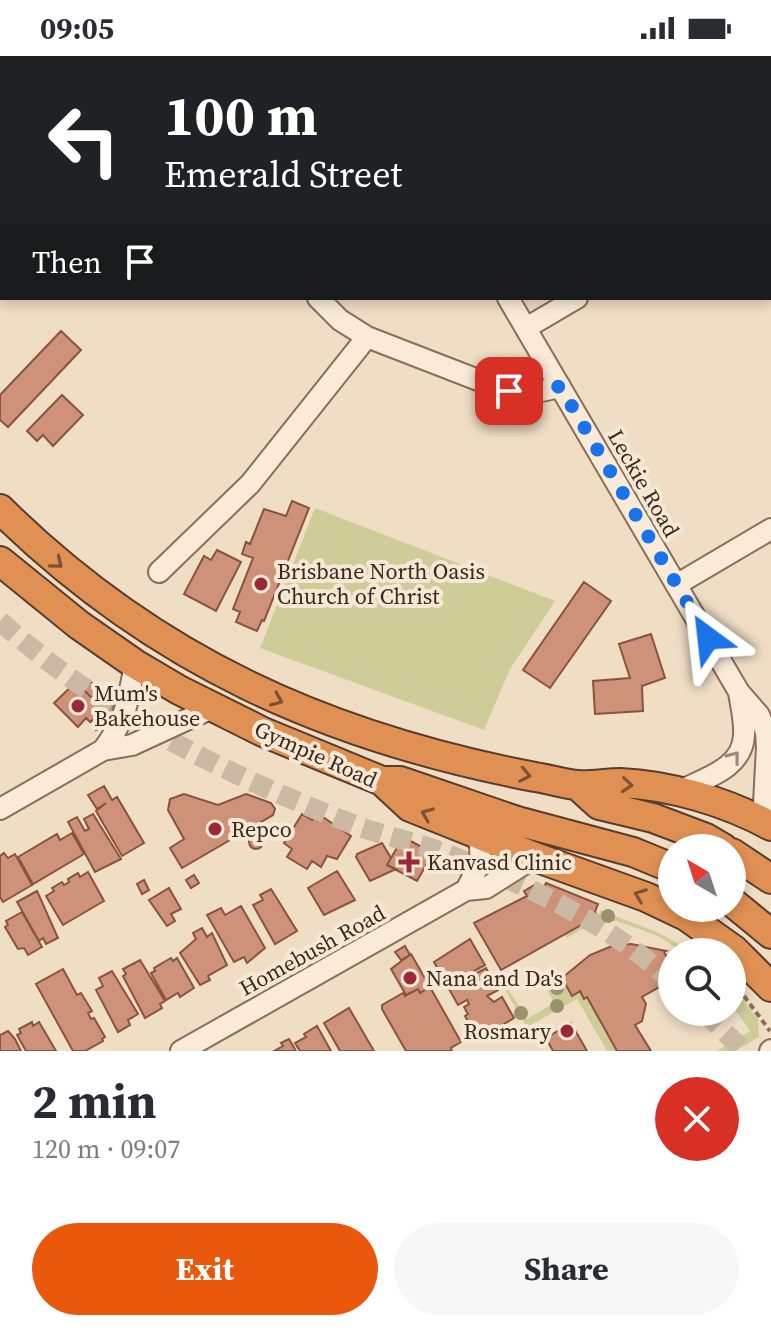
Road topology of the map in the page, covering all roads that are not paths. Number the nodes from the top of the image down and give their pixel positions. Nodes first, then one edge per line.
1 (320, 300) edge
2 (509, 300) edge
3 (574, 300) edge
4 (526, 328) junction
5 (367, 337) junction
6 (560, 386) junction
7 (0, 509) edge
8 (771, 529) edge
9 (0, 561) edge
10 (159, 572) dead end
11 (676, 585) junction
12 (135, 664) junction
13 (739, 692) junction
14 (212, 708) junction
15 (103, 750) junction
16 (382, 781) junction
17 (577, 785) junction
18 (676, 793) junction
19 (0, 809) edge
20 (767, 824) edge
21 (690, 834) edge
22 (479, 835) junction
23 (535, 857) junction
24 (658, 862) edge
25 (746, 862) edge
26 (771, 879) edge
27 (466, 890) junction
28 (746, 913) edge
29 (771, 934) edge
30 (771, 987) edge
31 (181, 1051) edge

1 - 5 street
2 - 4 street, Leckie Road
3 - 4 street
4 - 6 street, Leckie Road
5 - 6 street
5 - 10 street
6 - 11 street, Leckie Road
7 -> 17 highway, Gympie Road
8 - 11 street
9 - 12 highway, Gympie Road
11 - 13 street, Leckie Road
12 - 14 highway, Gympie Road
12 - 15 street
18 -> 13 street, Leckie Road
13 - 20 street, Leckie Road
14 - 15 street
14 - 16 highway, Gympie Road
15 - 19 street
22 -> 16 highway, Gympie Road
16 - 24 highway
17 -> 18 highway, Gympie Road
17 - 21 highway
18 - 20 highway, Gympie Road
22 - 23 highway, Gympie Road
22 - 27 street
23 - 27 street, Homebush Road
30 -> 23 highway, Gympie Road
25 - 26 highway
27 - 31 street, Homebush Road
28 - 29 highway

